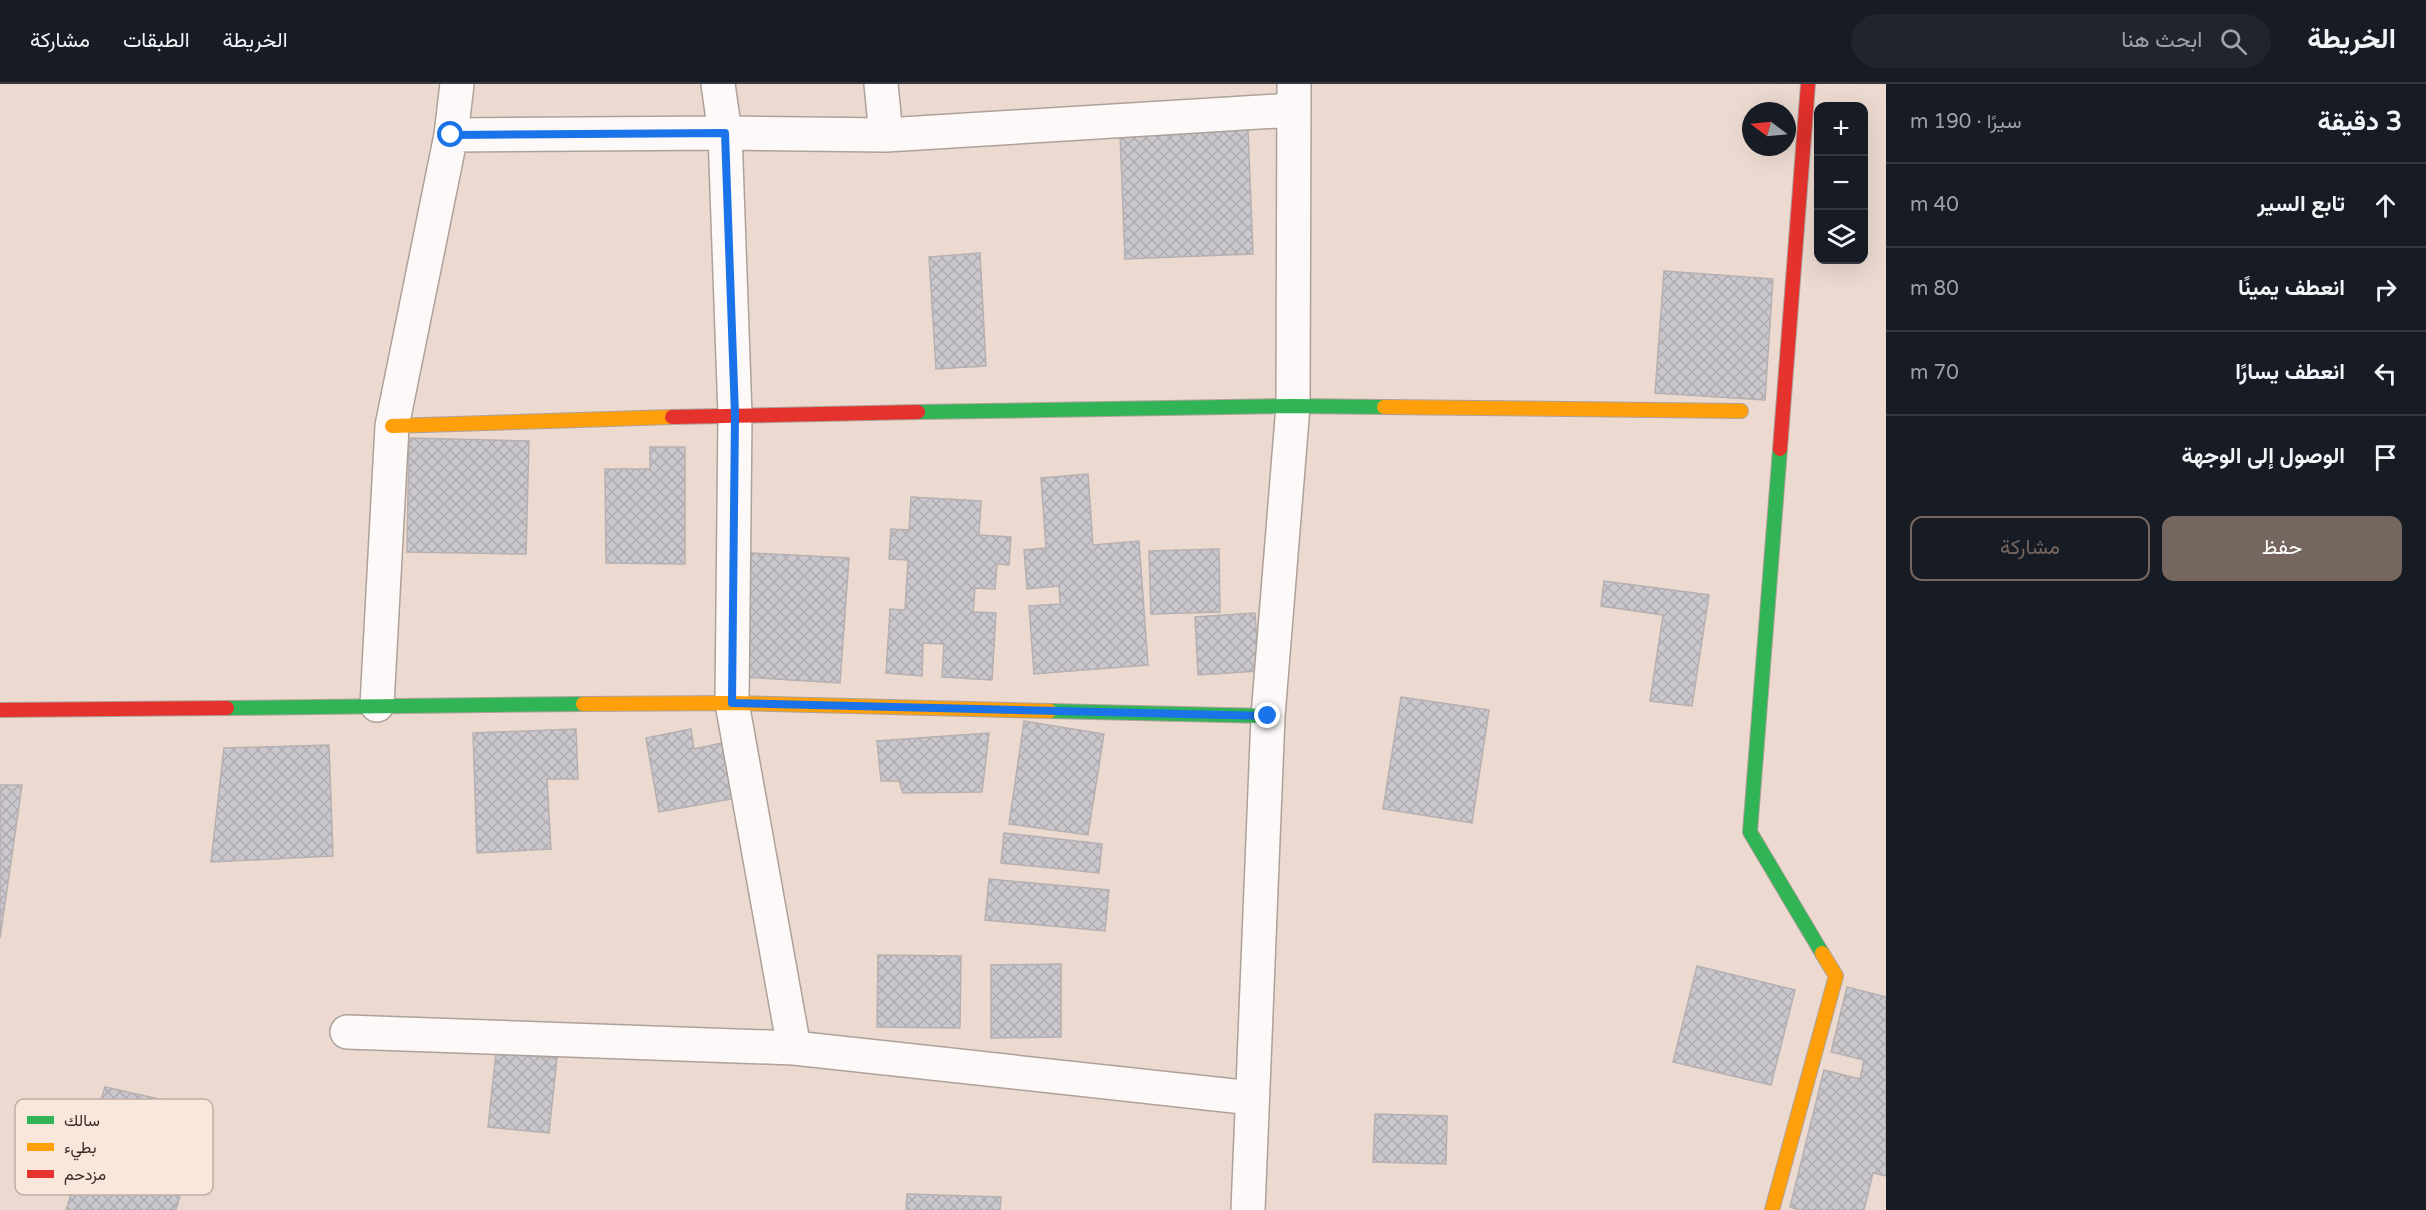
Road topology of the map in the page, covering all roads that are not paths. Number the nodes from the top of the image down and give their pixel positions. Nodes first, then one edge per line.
1 (457, 84) edge
2 (718, 84) edge
3 (881, 84) edge
4 (1808, 84) edge
5 (1294, 97) edge
6 (725, 133) junction
7 (451, 135) junction
8 (886, 135) junction
9 (1293, 406) junction
10 (1741, 411) dead end
11 (735, 415) junction
12 (392, 426) junction
13 (732, 703) junction
14 (377, 705) junction
15 (0, 710) edge
16 (1268, 716) junction
17 (347, 1032) dead end
18 (794, 1048) junction
19 (1252, 1098) junction
20 (1248, 1210) edge
21 (1772, 1210) edge

1 - 7 street
2 - 6 street
3 - 8 street
4 - 21 street
5 - 8 street
5 - 9 street
6 - 7 street
6 - 8 street
6 - 11 street
7 - 12 street
9 - 10 street
9 - 11 street
9 - 16 street
11 - 12 street
11 - 13 street
12 - 14 street
13 - 14 street
13 - 16 street
13 - 18 street
14 - 15 street
16 - 19 street
17 - 18 street
18 - 19 street
19 - 20 street

